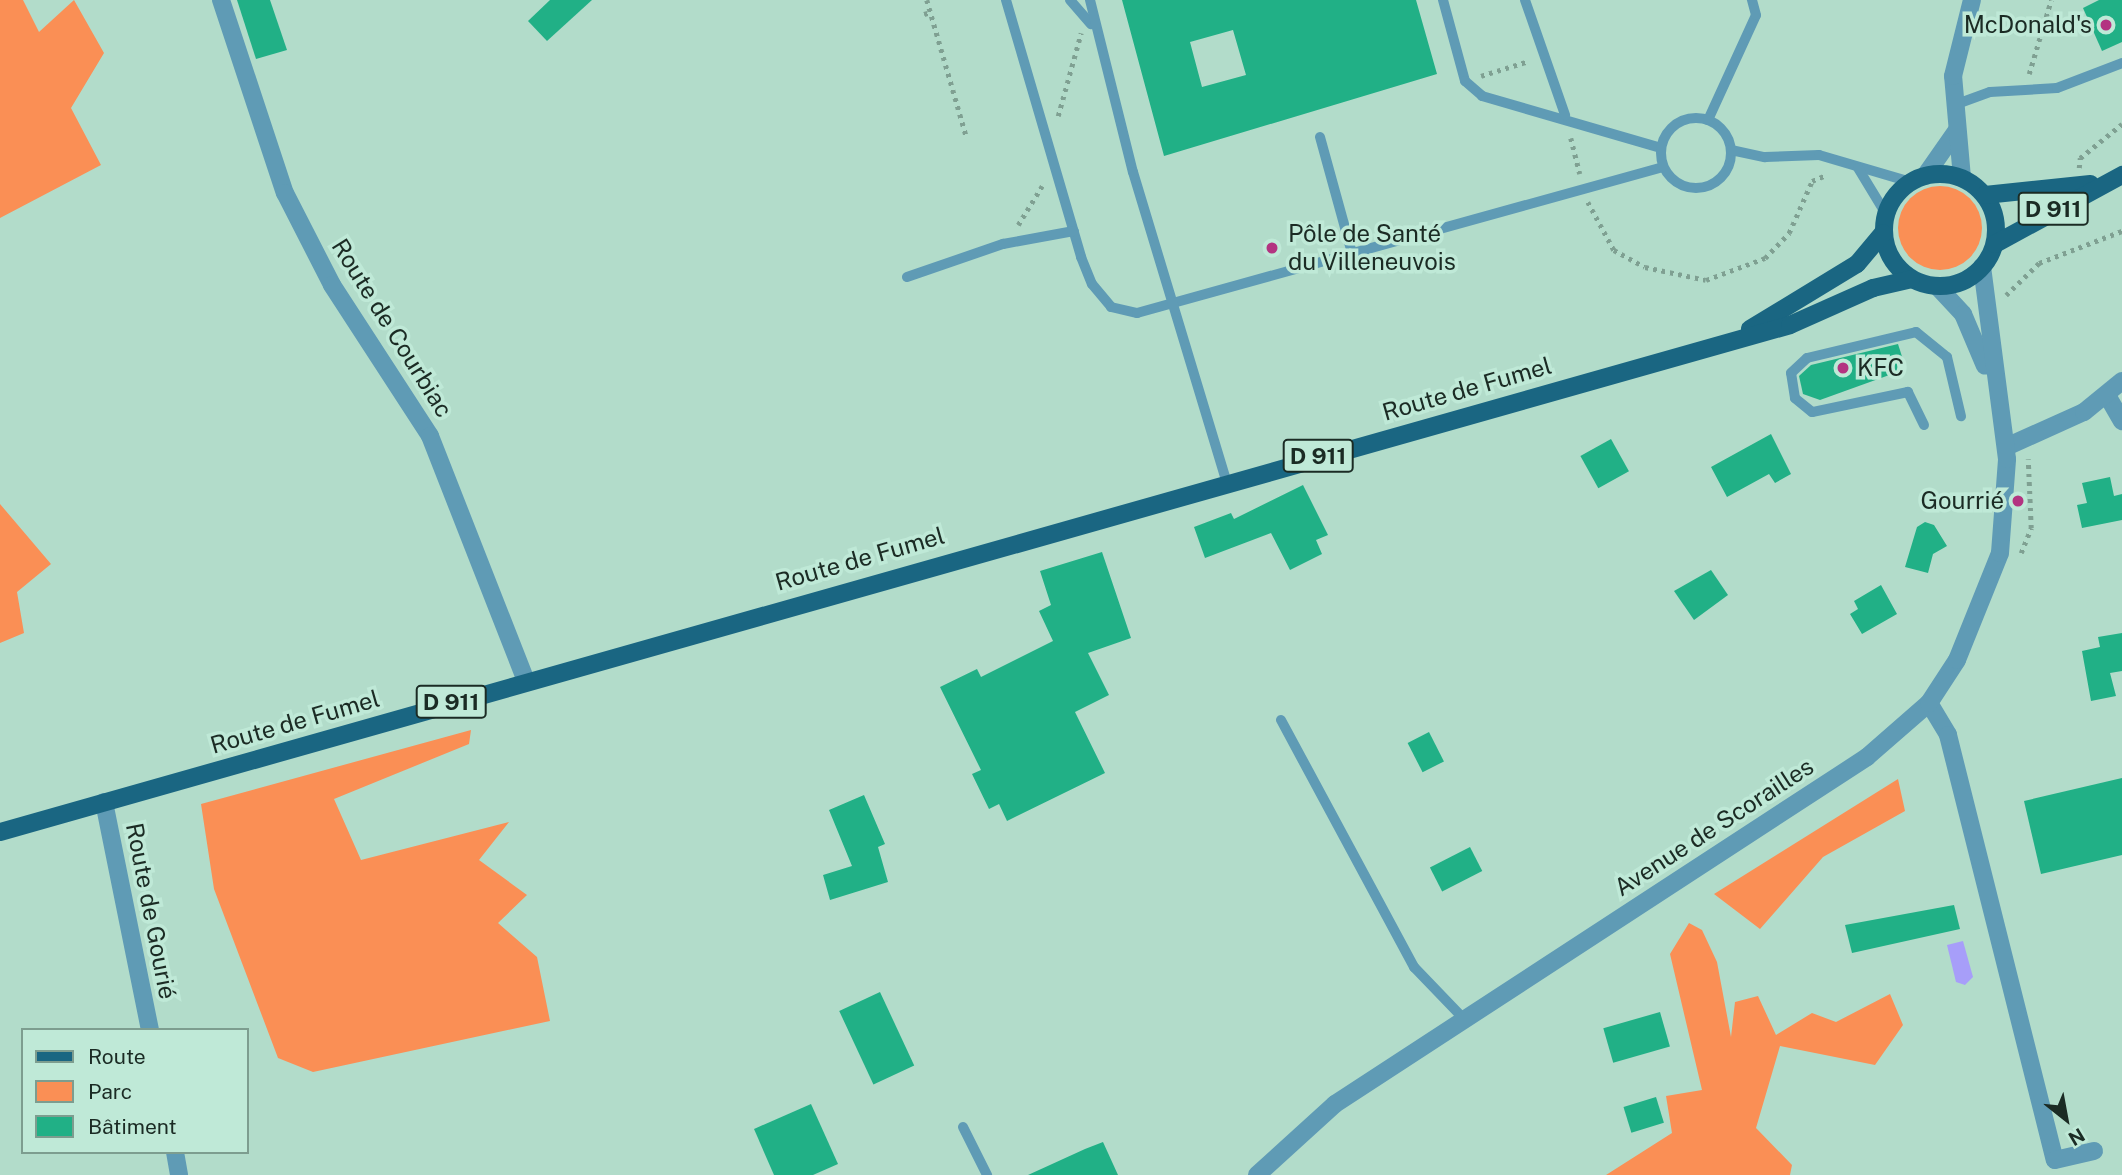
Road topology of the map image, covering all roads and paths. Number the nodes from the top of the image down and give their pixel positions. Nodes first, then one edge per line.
1 (221, 0) edge
2 (927, 0) edge
3 (1006, 0) edge
4 (1070, 0) edge
5 (1090, 0) edge
6 (1443, 0) edge
7 (1525, 0) edge
8 (1752, 0) edge
9 (1972, 0) edge
10 (2051, 0) edge
11 (931, 12) junction
12 (924, 14) dead end
13 (1093, 26) junction
14 (1540, 57) junction
15 (2122, 62) edge
16 (1465, 81) junction
17 (952, 85) junction
18 (945, 87) dead end
19 (2022, 91) junction
20 (1957, 104) junction
21 (1565, 115) junction
22 (1708, 120) junction
23 (2122, 124) edge
24 (1957, 130) junction
25 (967, 135) dead end
26 (1320, 137) dead end
27 (1661, 148) junction
28 (1731, 150) junction
29 (1663, 167) junction
30 (1858, 168) junction
31 (2118, 176) edge
32 (1962, 178) junction
33 (1918, 179) junction
34 (1865, 183) junction
35 (2077, 187) junction
36 (1584, 188) junction
37 (1985, 195) junction
38 (1885, 223) junction
39 (1074, 231) junction
40 (2122, 231) edge
41 (1995, 244) junction
42 (1352, 253) junction
43 (1982, 267) junction
44 (906, 277) dead end
45 (1911, 279) junction
46 (1937, 286) junction
47 (1174, 303) junction
48 (2006, 304) dead end
49 (1735, 338) junction
50 (2122, 381) edge
51 (1995, 396) junction
52 (2108, 397) junction
53 (1961, 416) dead end
54 (2122, 421) edge
55 (1924, 425) dead end
56 (2015, 444) junction
57 (1226, 480) junction
58 (2017, 564) dead end
59 (526, 681) junction
60 (1929, 703) junction
61 (1281, 720) dead end
62 (104, 802) junction
63 (0, 832) edge
64 (1464, 1019) junction
65 (150, 1028) edge
66 (963, 1127) dead end
67 (2094, 1151) dead end
68 (175, 1154) edge
69 (179, 1175) edge
70 (987, 1175) edge
71 (1257, 1175) edge

1 - 59 street, Route de Courbiac
2 - 11 path
3 - 39 lane
4 - 13 lane
5 - 13 lane
6 - 16 lane
7 - 14 lane
8 - 22 lane
9 - 20 street
10 - 19 path
11 - 12 path
11 - 17 path
13 - 47 lane
14 - 16 path
14 - 21 lane
15 - 19 lane
16 - 21 lane
17 - 18 path
17 - 25 path
19 - 20 lane
20 - 24 street
21 - 27 lane
21 - 36 path
22 - 27 lane
22 - 28 lane
23 - 35 path
24 - 32 street
24 - 33 street
26 - 42 lane
27 - 29 lane
28 - 29 lane
28 - 30 lane
29 - 36 lane
30 - 33 lane
30 - 34 lane
31 - 35 main road, D 911
31 - 41 main road, D 911
32 - 33 main road
32 - 37 main road
33 - 38 main road
34 - 36 path
34 - 38 lane
35 - 37 main road, D 911
36 - 42 lane
37 - 41 main road
38 - 45 main road
38 - 49 main road, Route de Fumel / D 911
39 - 44 lane
39 - 47 lane
40 - 48 path
41 - 43 main road
42 - 47 lane
43 - 46 main road
43 - 51 street, Avenue de Scorailles
45 - 46 main road
45 - 49 main road, Route de Fumel / D 911
46 - 51 street, Avenue de Scorailles
47 - 57 lane
49 - 57 main road, Route de Fumel / D 911
50 - 52 street
51 - 56 street, Avenue de Scorailles
52 - 54 street
52 - 56 street
53 - 55 lane
56 - 58 path
56 - 60 street, Avenue de Scorailles
57 - 59 main road, Route de Fumel / D 911
59 - 62 main road, Route de Fumel / D 911
60 - 64 street, Avenue de Scorailles
60 - 67 street
61 - 64 lane
62 - 63 main road, Route de Fumel / D 911
62 - 65 street, Route de Gourié
64 - 71 street, Avenue de Scorailles
66 - 70 lane
68 - 69 street

